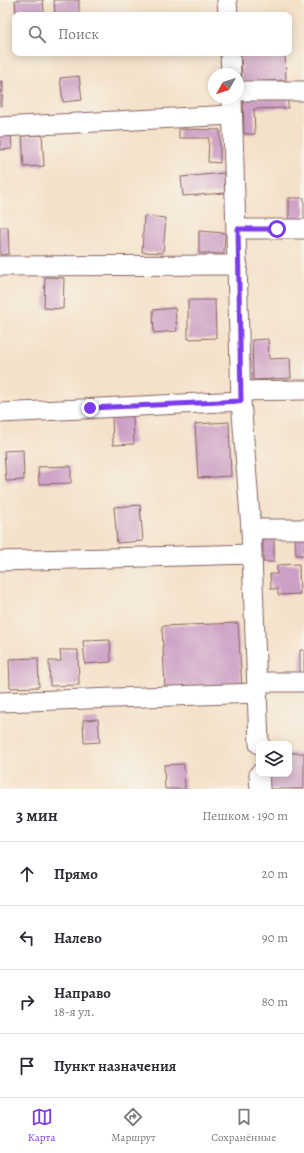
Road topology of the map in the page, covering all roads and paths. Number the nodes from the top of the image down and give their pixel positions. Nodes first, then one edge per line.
1 (227, 0) edge
2 (228, 12) edge
3 (230, 56) edge
4 (231, 68) edge
5 (244, 91) edge
6 (304, 91) edge
7 (232, 107) edge
8 (0, 127) edge
9 (238, 229) junction
10 (304, 229) edge
11 (0, 266) edge
12 (238, 266) junction
13 (304, 390) edge
14 (241, 396) junction
15 (0, 413) edge
16 (251, 530) junction
17 (304, 530) edge
18 (252, 554) junction
19 (0, 562) edge
20 (304, 682) edge
21 (258, 687) junction
22 (0, 702) edge
23 (259, 741) edge
24 (260, 777) edge
25 (260, 789) edge

1 - 2 street
3 - 4 street
5 - 6 street
7 - 8 street
7 - 9 street
9 - 10 street
9 - 12 street
11 - 12 street
12 - 14 street
13 - 14 street
14 - 15 street
14 - 16 street
16 - 17 street
16 - 18 street
18 - 19 street
18 - 21 street
20 - 21 street
21 - 22 street
21 - 23 street
24 - 25 street

